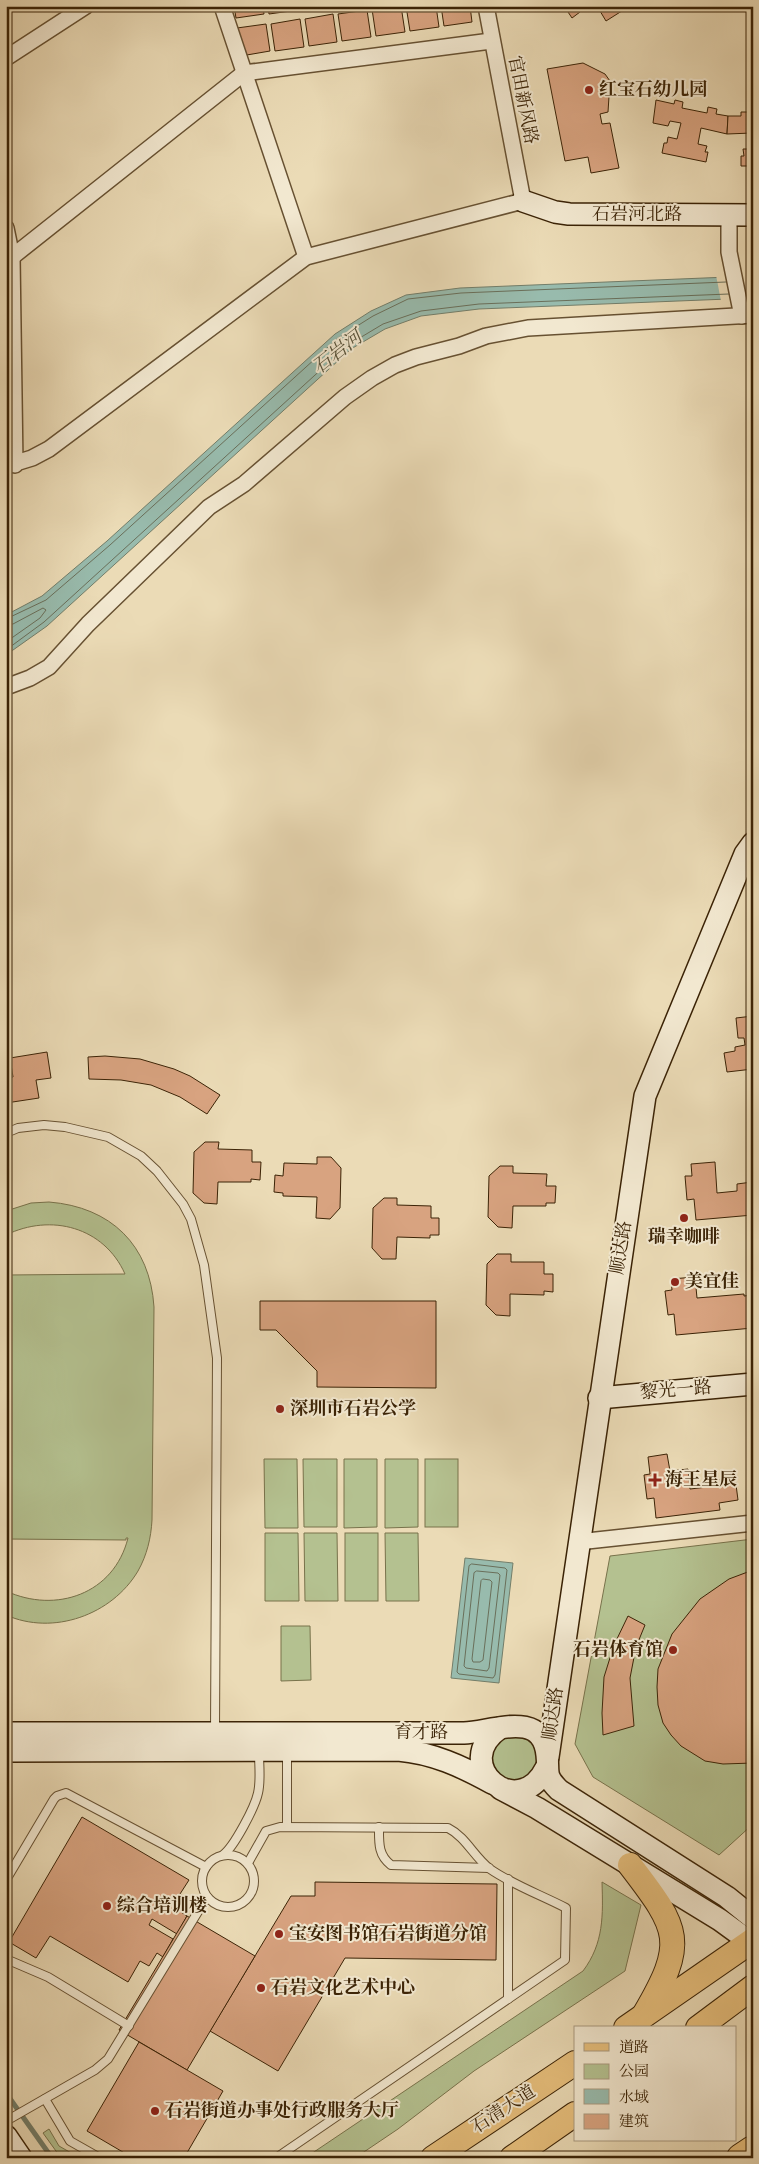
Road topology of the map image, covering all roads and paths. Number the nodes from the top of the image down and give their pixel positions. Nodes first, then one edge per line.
1 (86, 6) edge
2 (222, 6) edge
3 (486, 6) edge
4 (491, 41) junction
5 (6, 58) edge
6 (244, 73) junction
7 (523, 201) junction
8 (729, 215) junction
9 (753, 215) edge
10 (6, 228) edge
11 (12, 257) junction
12 (306, 257) junction
13 (745, 312) edge
14 (10, 465) edge
15 (6, 687) edge
16 (753, 843) edge
17 (6, 1133) edge
18 (753, 1384) edge
19 (599, 1398) junction
20 (753, 1523) edge
21 (578, 1542) junction
22 (560, 1672) junction
23 (521, 1725) junction
24 (500, 1728) junction
25 (6, 1733) edge
26 (215, 1733) junction
27 (287, 1750) junction
28 (6, 1751) edge
29 (259, 1751) junction
30 (547, 1762) junction
31 (496, 1786) junction
32 (287, 1826) junction
33 (380, 1828) junction
34 (223, 1855) junction
35 (248, 1863) junction
36 (630, 1866) junction
37 (206, 1867) junction
38 (488, 1868) junction
39 (508, 1878) junction
40 (6, 1880) edge
41 (207, 1897) junction
42 (752, 1936) edge
43 (6, 1958) edge
44 (753, 1987) edge
45 (508, 1999) junction
46 (635, 2021) edge
47 (129, 2026) junction
48 (701, 2026) edge
49 (574, 2064) edge
50 (45, 2099) junction
51 (574, 2115) edge
52 (6, 2121) edge
53 (6, 2136) edge
54 (753, 2150) edge
55 (22, 2158) edge
56 (100, 2158) edge
57 (276, 2158) edge
58 (433, 2158) edge
59 (512, 2158) edge
60 (741, 2158) edge

1 - 5 street
2 - 6 street
3 - 4 street, 官田新风路
4 - 6 street
4 - 7 street, 官田新风路
6 - 11 street
6 - 12 street
7 - 8 street, 石岩河北路
7 - 12 street
8 - 9 street, 石岩河北路
8 - 13 street
10 - 11 street
11 - 14 street
12 - 14 street
13 - 15 street
16 - 19 street, 顺达路
17 - 26 lane
18 - 19 street, 黎光一路
19 - 21 street, 顺达路
20 - 21 street
21 - 22 street, 顺达路
22 - 23 street, 顺达路
22 - 30 street, 顺达路
23 - 24 street, 育才路
23 - 30 street
24 - 26 street, 育才路
24 - 31 street
25 - 26 street, 育才路
27 - 29 street, 育才路
27 - 31 street, 育才路
27 - 32 lane
28 - 29 street, 育才路
29 - 34 lane
30 - 31 street
30 - 42 street
31 - 36 street, 育才路
32 - 33 lane
32 - 35 lane
33 - 38 lane
33 - 38 lane
34 - 35 lane
34 - 37 lane
35 - 41 lane
36 - 42 street, 育才路
36 - 46 main road
37 - 40 lane
37 - 41 lane
38 - 39 lane
39 - 45 lane
39 - 45 lane
41 - 47 lane
42 - 46 main road
43 - 47 lane
44 - 48 main road
45 - 57 lane
47 - 50 lane
49 - 58 main road, 石清大道
50 - 52 lane
50 - 56 lane
51 - 59 main road
53 - 55 street
54 - 60 highway

